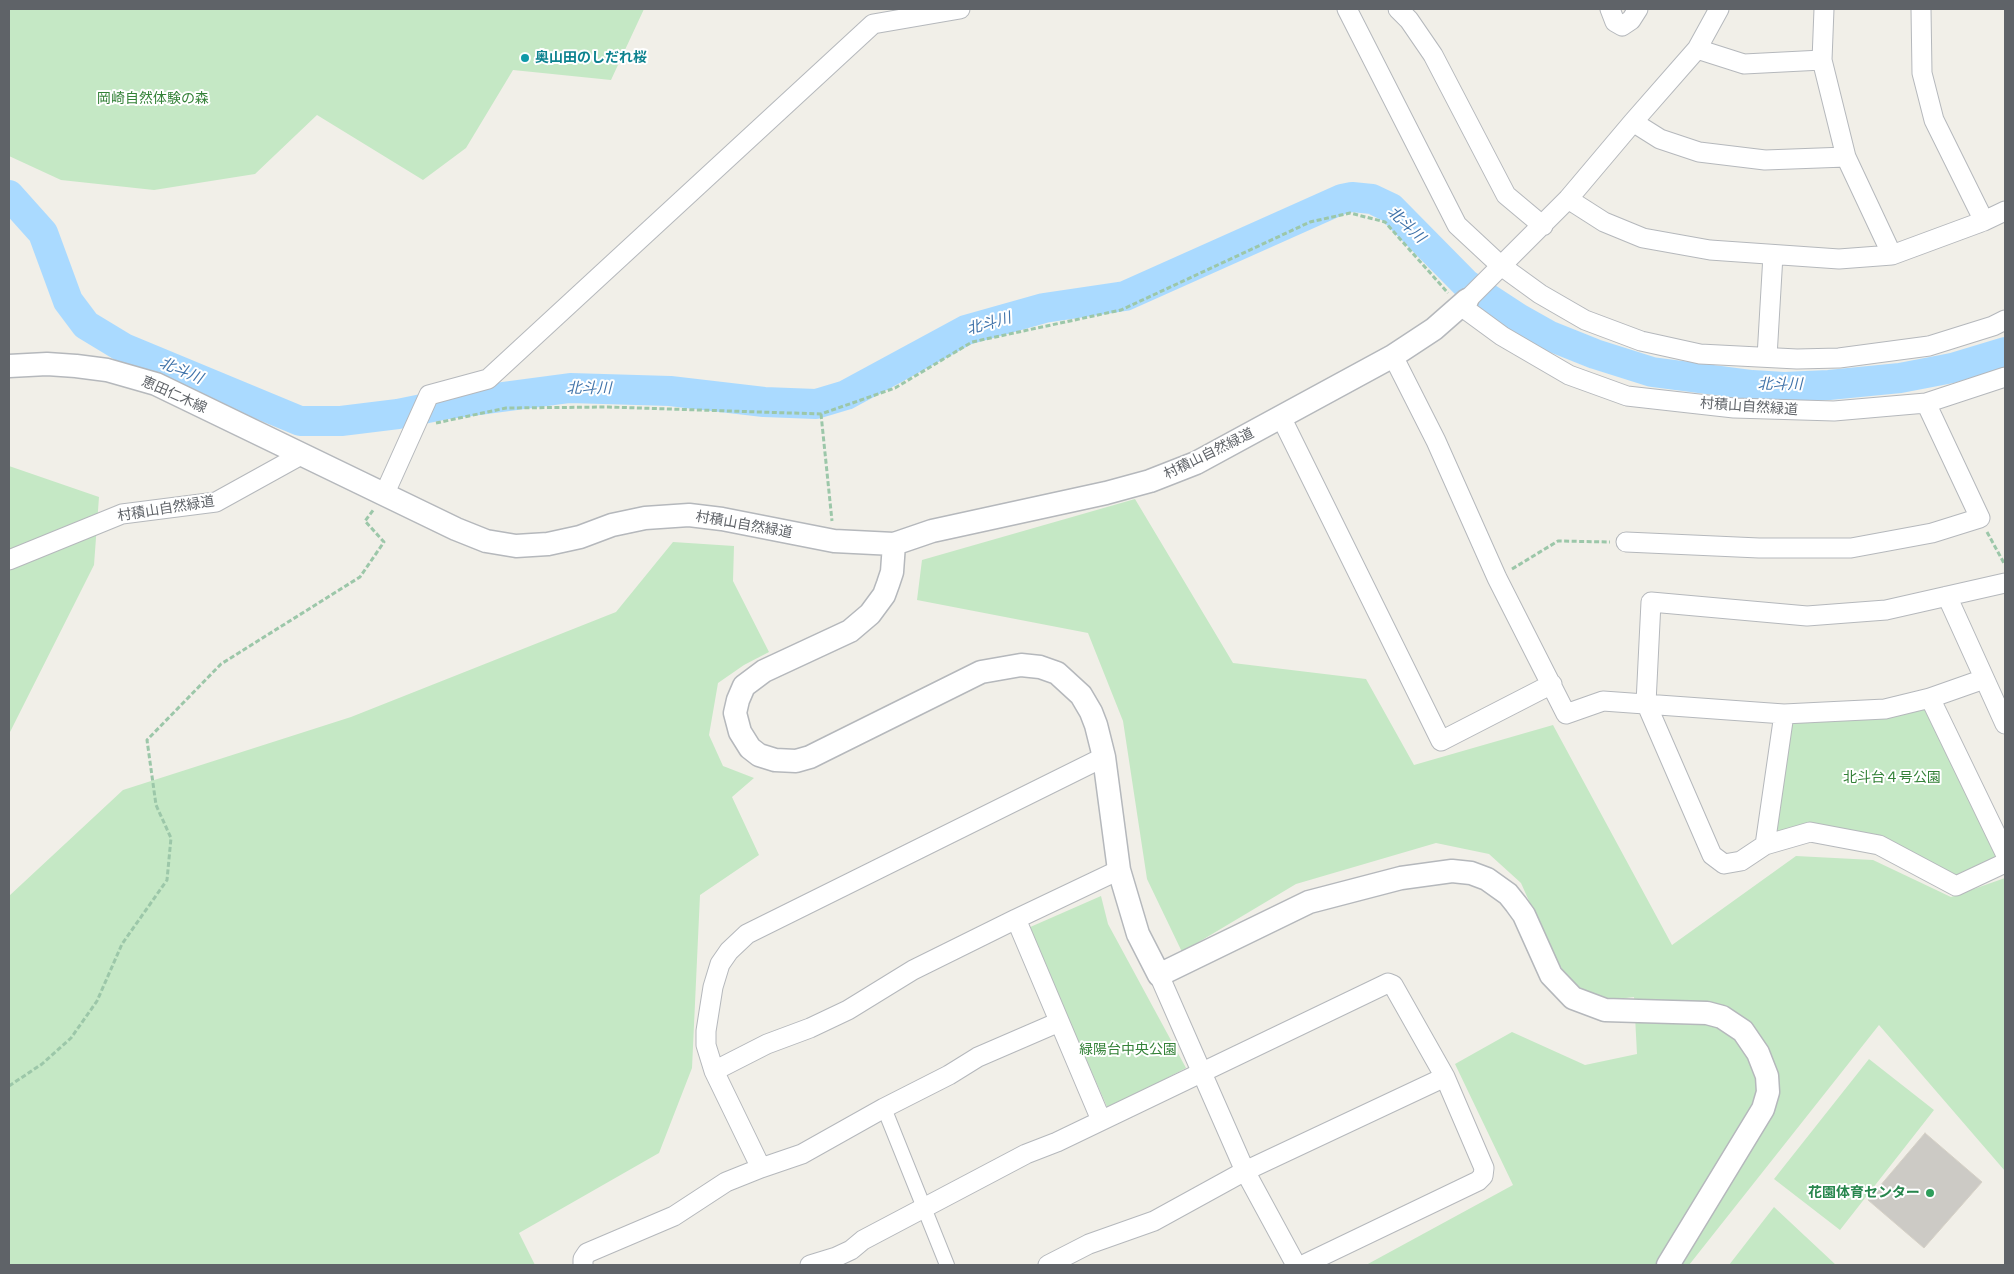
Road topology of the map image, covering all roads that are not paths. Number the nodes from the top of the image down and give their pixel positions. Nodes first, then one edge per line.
1 (960, 9) edge
2 (1347, 9) edge
3 (1398, 9) edge
4 (1610, 9) edge
5 (1638, 9) edge
6 (1718, 9) edge
7 (1824, 9) edge
8 (1921, 9) edge
9 (1697, 50) junction
10 (1822, 60) junction
11 (1632, 122) junction
12 (1846, 157) junction
13 (1568, 199) junction
14 (2005, 211) edge
15 (1984, 221) junction
16 (1543, 226) junction
17 (1773, 255) junction
18 (1892, 255) junction
19 (1496, 269) junction
20 (1464, 303) junction
21 (2005, 320) edge
22 (1393, 356) junction
23 (1767, 357) junction
24 (9, 366) edge
25 (2005, 377) edge
26 (1926, 403) junction
27 (1281, 418) junction
28 (301, 455) junction
29 (384, 495) junction
30 (1626, 542) road end
31 (894, 544) junction
32 (9, 560) edge
33 (2005, 582) edge
34 (1947, 596) junction
35 (1984, 679) junction
36 (1552, 684) junction
37 (1930, 698) junction
38 (1646, 704) junction
39 (1784, 714) junction
40 (2005, 724) edge
41 (1104, 757) junction
42 (1765, 845) junction
43 (2005, 852) edge
44 (2005, 863) edge
45 (1119, 870) junction
46 (1016, 919) junction
47 (1159, 975) junction
48 (1059, 1022) junction
49 (714, 1071) junction
50 (1202, 1072) junction
51 (1444, 1077) junction
52 (884, 1108) junction
53 (1102, 1120) junction
54 (761, 1168) junction
55 (1245, 1171) junction
56 (923, 1209) junction
57 (583, 1265) edge
58 (810, 1265) edge
59 (947, 1265) edge
60 (1048, 1265) edge
61 (1296, 1265) edge
62 (1303, 1265) edge
63 (1668, 1265) edge

1 - 29 street
2 - 19 street
3 - 16 street
4 - 5 street
6 - 9 street
7 - 10 street
8 - 15 street
9 - 10 street
9 - 11 street
10 - 12 street
11 - 12 street
11 - 13 street
12 - 18 street
13 - 16 street
13 - 17 street
14 - 15 street
15 - 18 street
16 - 19 street
17 - 18 street
17 - 23 street
19 - 20 street
19 - 23 street
20 - 22 street, 村積山自然緑道
20 - 26 street, 村積山自然緑道
21 - 23 street
22 - 27 street, 村積山自然緑道
22 - 36 street
24 - 28 street, 恵田仁木線
25 - 26 street, 村積山自然緑道
26 - 30 street
27 - 31 street, 村積山自然緑道
27 - 36 street
28 - 29 street, 村積山自然緑道
28 - 32 street, 村積山自然緑道
29 - 31 street, 村積山自然緑道
31 - 41 street
33 - 34 street
34 - 35 street
34 - 38 street
35 - 37 street
35 - 40 street
36 - 38 street
37 - 39 street
37 - 43 street
38 - 39 street
38 - 42 street
39 - 42 street
41 - 45 street
41 - 49 street
42 - 44 street
45 - 46 street
45 - 47 street
46 - 48 street
46 - 49 street
47 - 50 street
47 - 63 street
48 - 52 street
48 - 53 street
49 - 54 street
50 - 51 street
50 - 53 street
50 - 55 street
51 - 55 street
51 - 62 street
52 - 54 street
52 - 56 street
53 - 56 street
54 - 57 street
55 - 60 street
55 - 61 street
56 - 58 street
56 - 59 street

